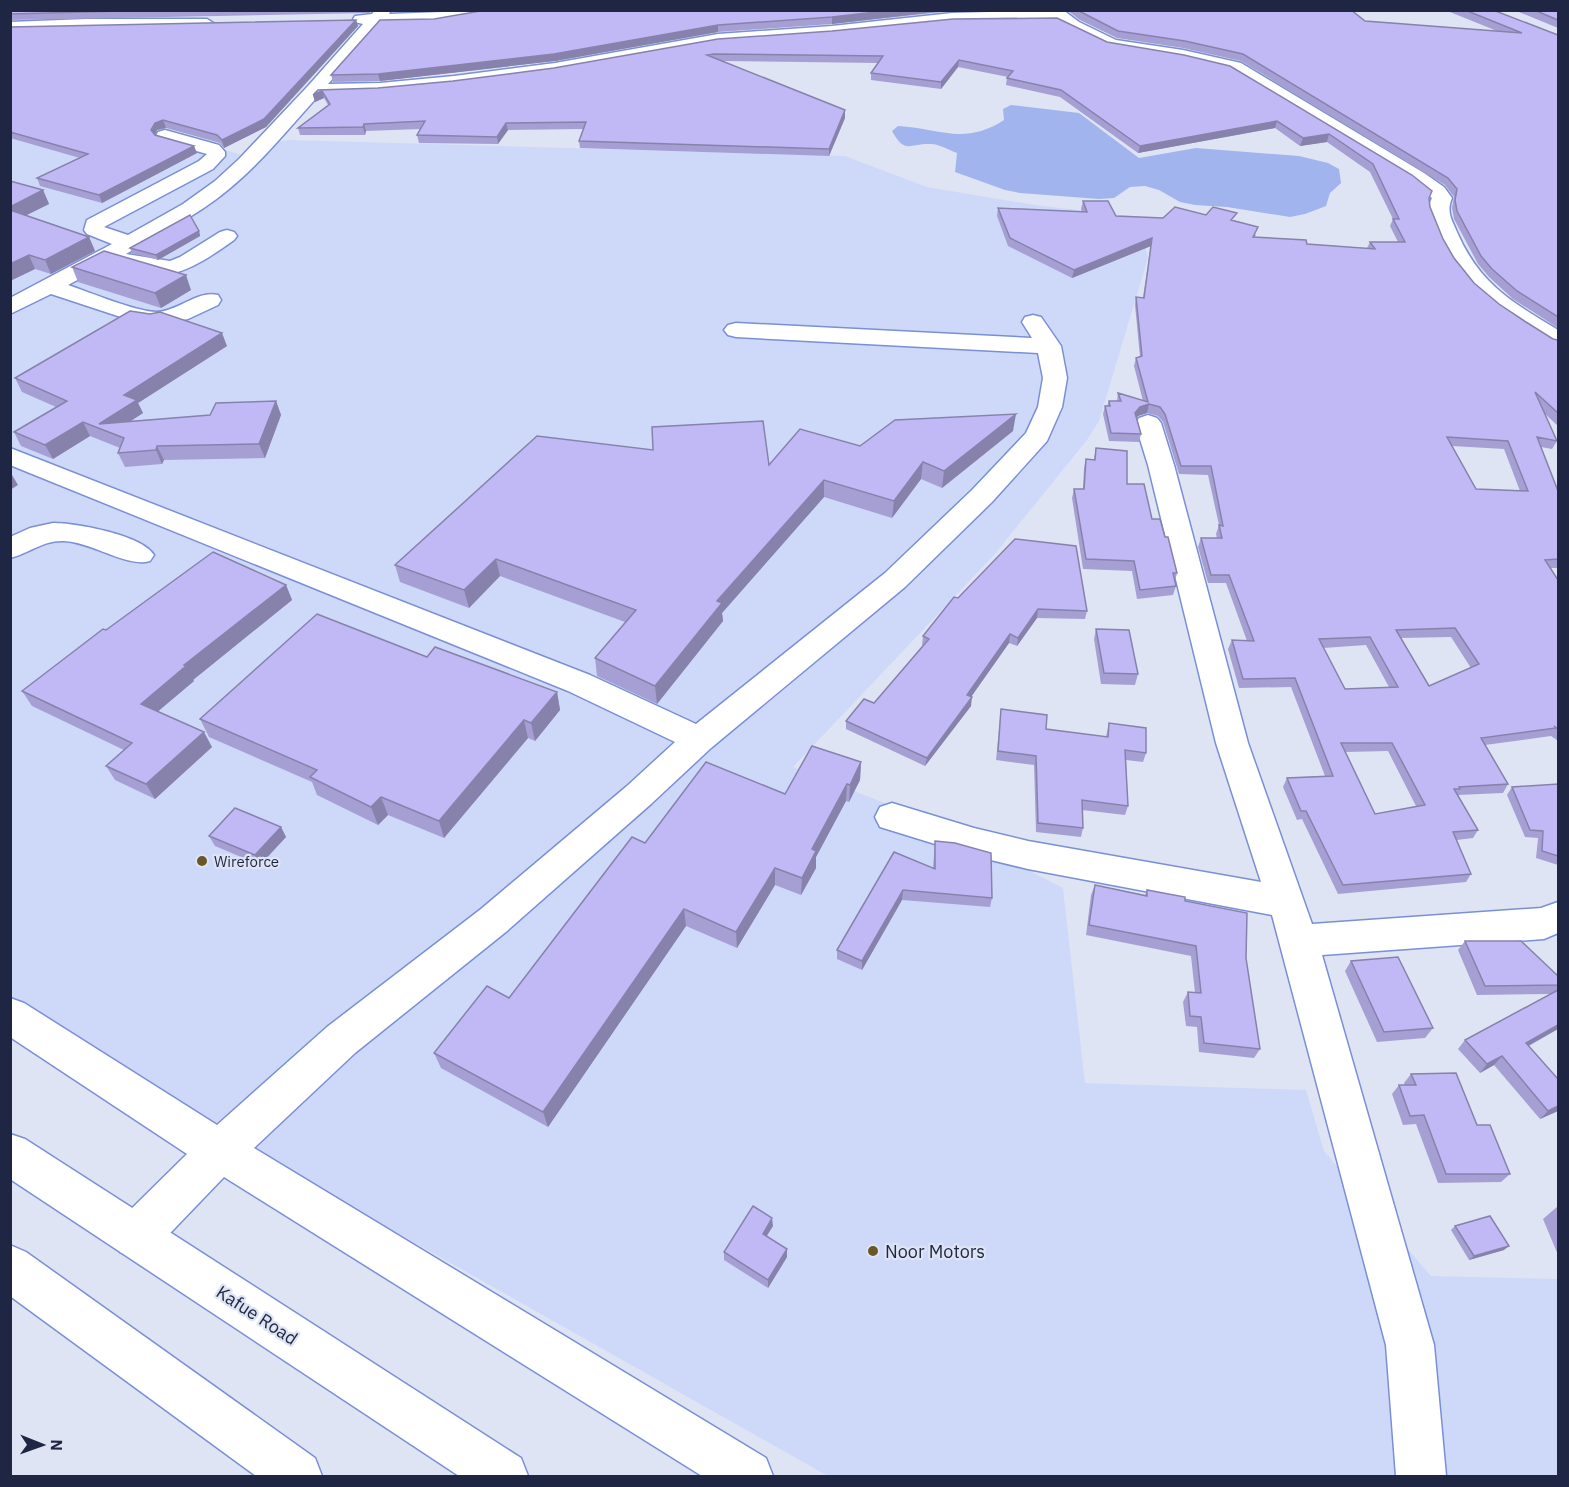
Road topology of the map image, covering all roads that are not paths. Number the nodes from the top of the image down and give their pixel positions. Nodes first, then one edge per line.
1 (33, 10) edge
2 (488, 10) edge
3 (872, 10) edge
4 (1058, 14) edge
5 (380, 15) edge
6 (220, 17) edge
7 (345, 20) edge
8 (10, 25) edge
9 (884, 25) junction
10 (314, 90) junction
11 (165, 136) edge
12 (227, 236) dead end
13 (129, 243) junction
14 (107, 256) junction
15 (48, 286) junction
16 (210, 300) dead end
17 (10, 306) edge
18 (1033, 322) dead end
19 (736, 330) dead end
20 (1558, 340) edge
21 (1049, 346) junction
22 (1148, 423) dead end
23 (10, 456) edge
24 (10, 549) edge
25 (140, 555) dead end
26 (699, 739) junction
27 (892, 817) dead end
28 (1286, 902) junction
29 (1558, 917) edge
30 (1299, 940) junction
31 (10, 1016) edge
32 (220, 1151) junction
33 (10, 1154) edge
34 (136, 1236) junction
35 (10, 1268) edge
36 (297, 1476) edge
37 (503, 1476) edge
38 (748, 1476) edge
39 (1421, 1476) edge

1 - 8 street
2 - 5 street
3 - 9 street
4 - 9 street
4 - 20 street
5 - 7 street
5 - 10 street
6 - 8 street
9 - 10 street
10 - 13 street
11 - 13 street
12 - 14 street
13 - 14 street
14 - 15 street
15 - 16 street
15 - 17 street
18 - 21 street
19 - 21 street
21 - 26 street
22 - 28 street
23 - 26 street
24 - 25 street
26 - 32 street
27 - 28 street
28 - 30 street
29 - 30 street
30 - 39 street
31 - 32 street
32 - 34 street
32 - 38 street
33 - 34 street, Kafue Road
34 - 37 street, Kafue Road
35 - 36 street

